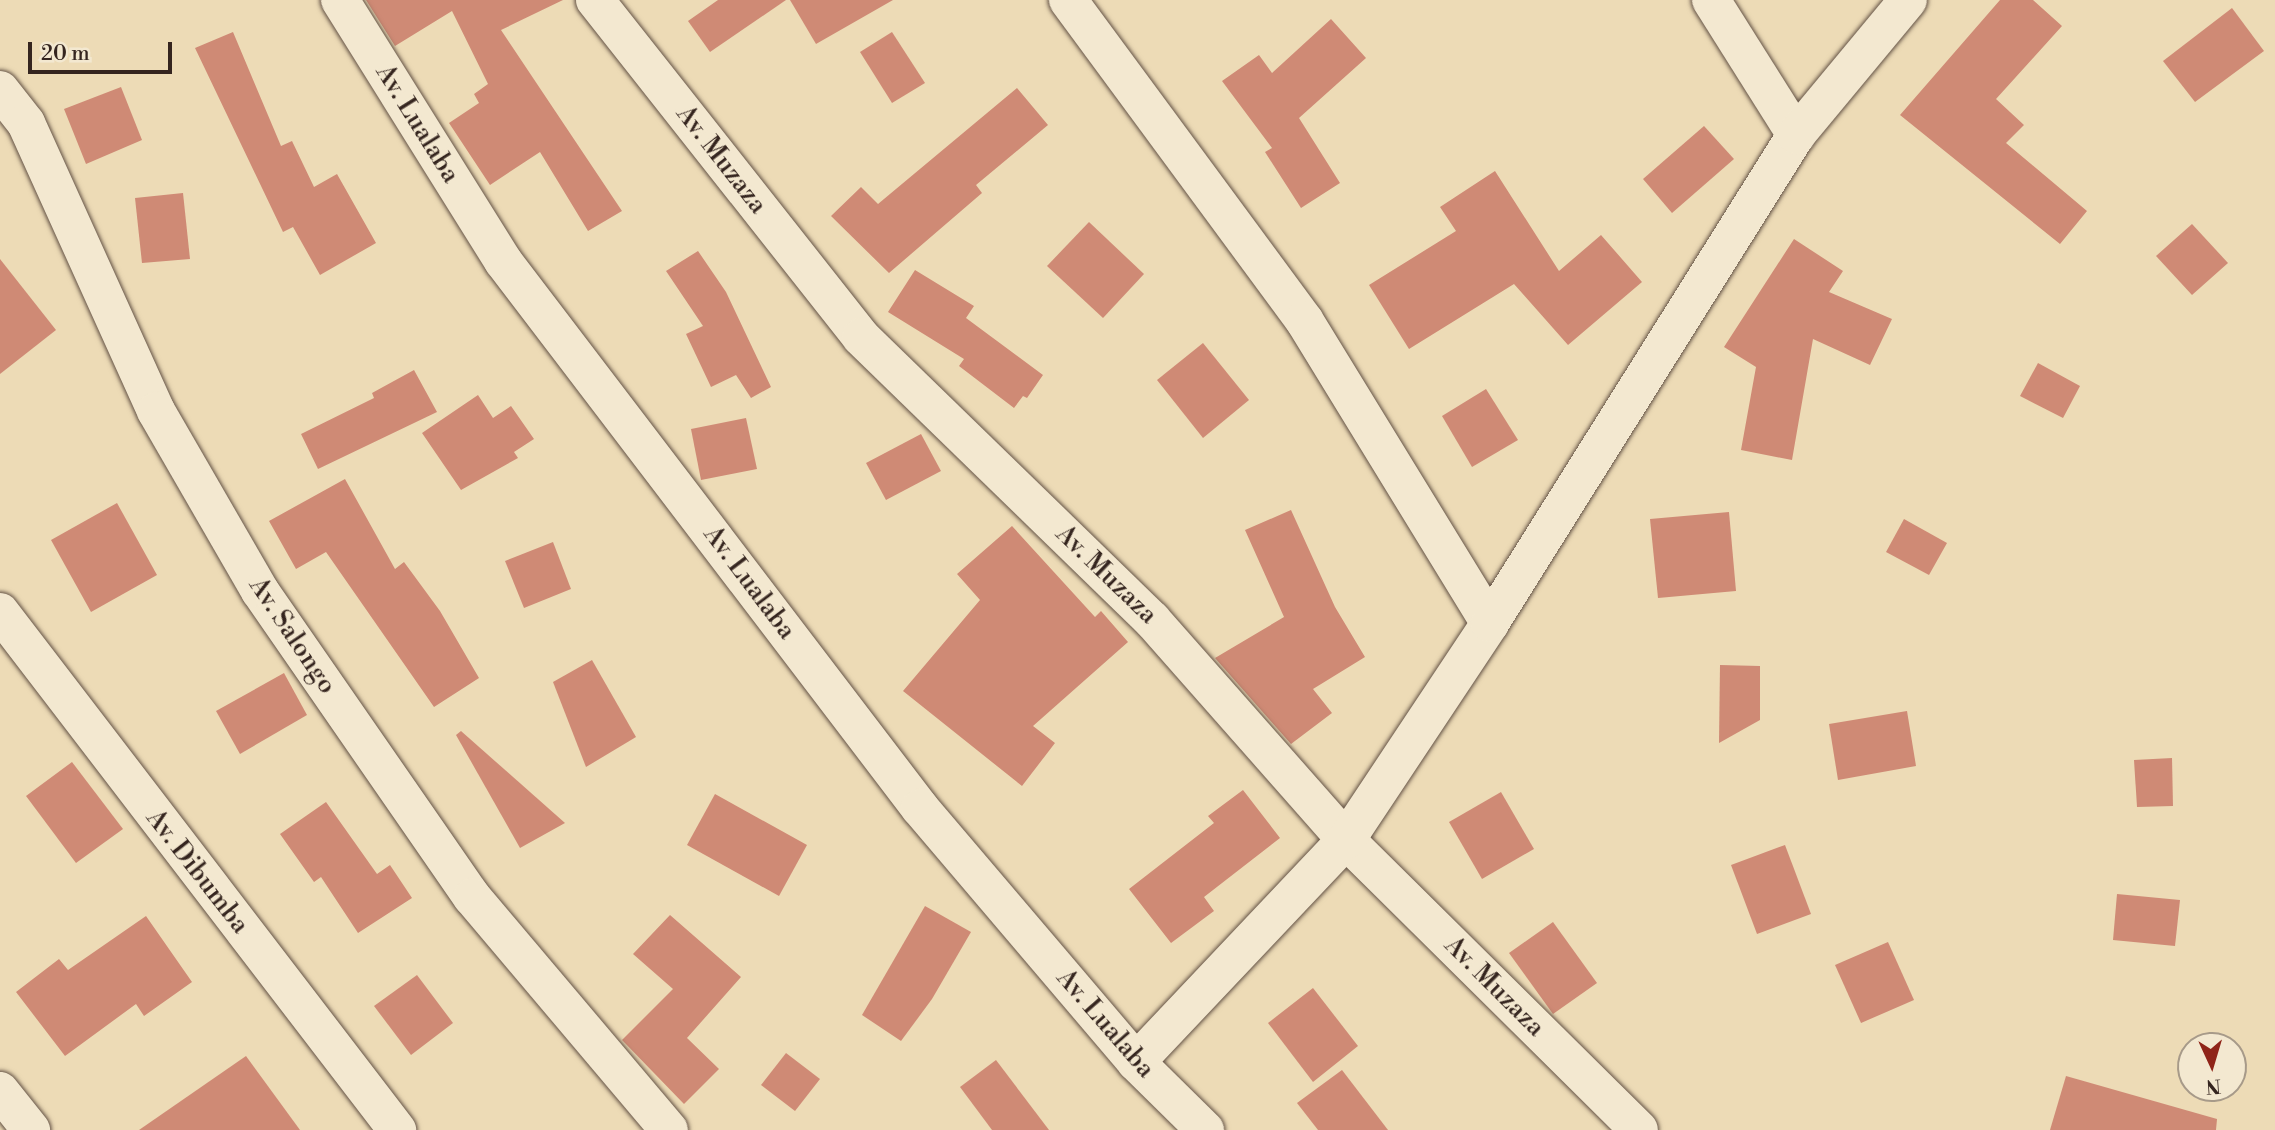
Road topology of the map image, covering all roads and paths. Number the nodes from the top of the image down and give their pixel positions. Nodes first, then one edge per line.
1 (340, 0) edge
2 (595, 0) edge
3 (1068, 0) edge
4 (1711, 0) edge
5 (1908, 0) edge
6 (0, 90) edge
7 (1796, 135) junction
8 (0, 612) edge
9 (1490, 623) junction
10 (1346, 840) junction
11 (1136, 1062) junction
12 (0, 1091) edge
13 (31, 1130) edge
14 (397, 1130) edge
15 (669, 1130) edge
16 (1205, 1130) edge
17 (1639, 1130) edge

1 - 11 street, Av. Lualaba
2 - 10 street, Av. Muzaza
3 - 9 street
4 - 7 street
5 - 7 street
6 - 15 street, Av. Salongo
7 - 9 street
8 - 14 street, Av. Dibumba
9 - 10 street
10 - 11 street
10 - 17 street, Av. Muzaza
11 - 16 street, Av. Lualaba
12 - 13 street

